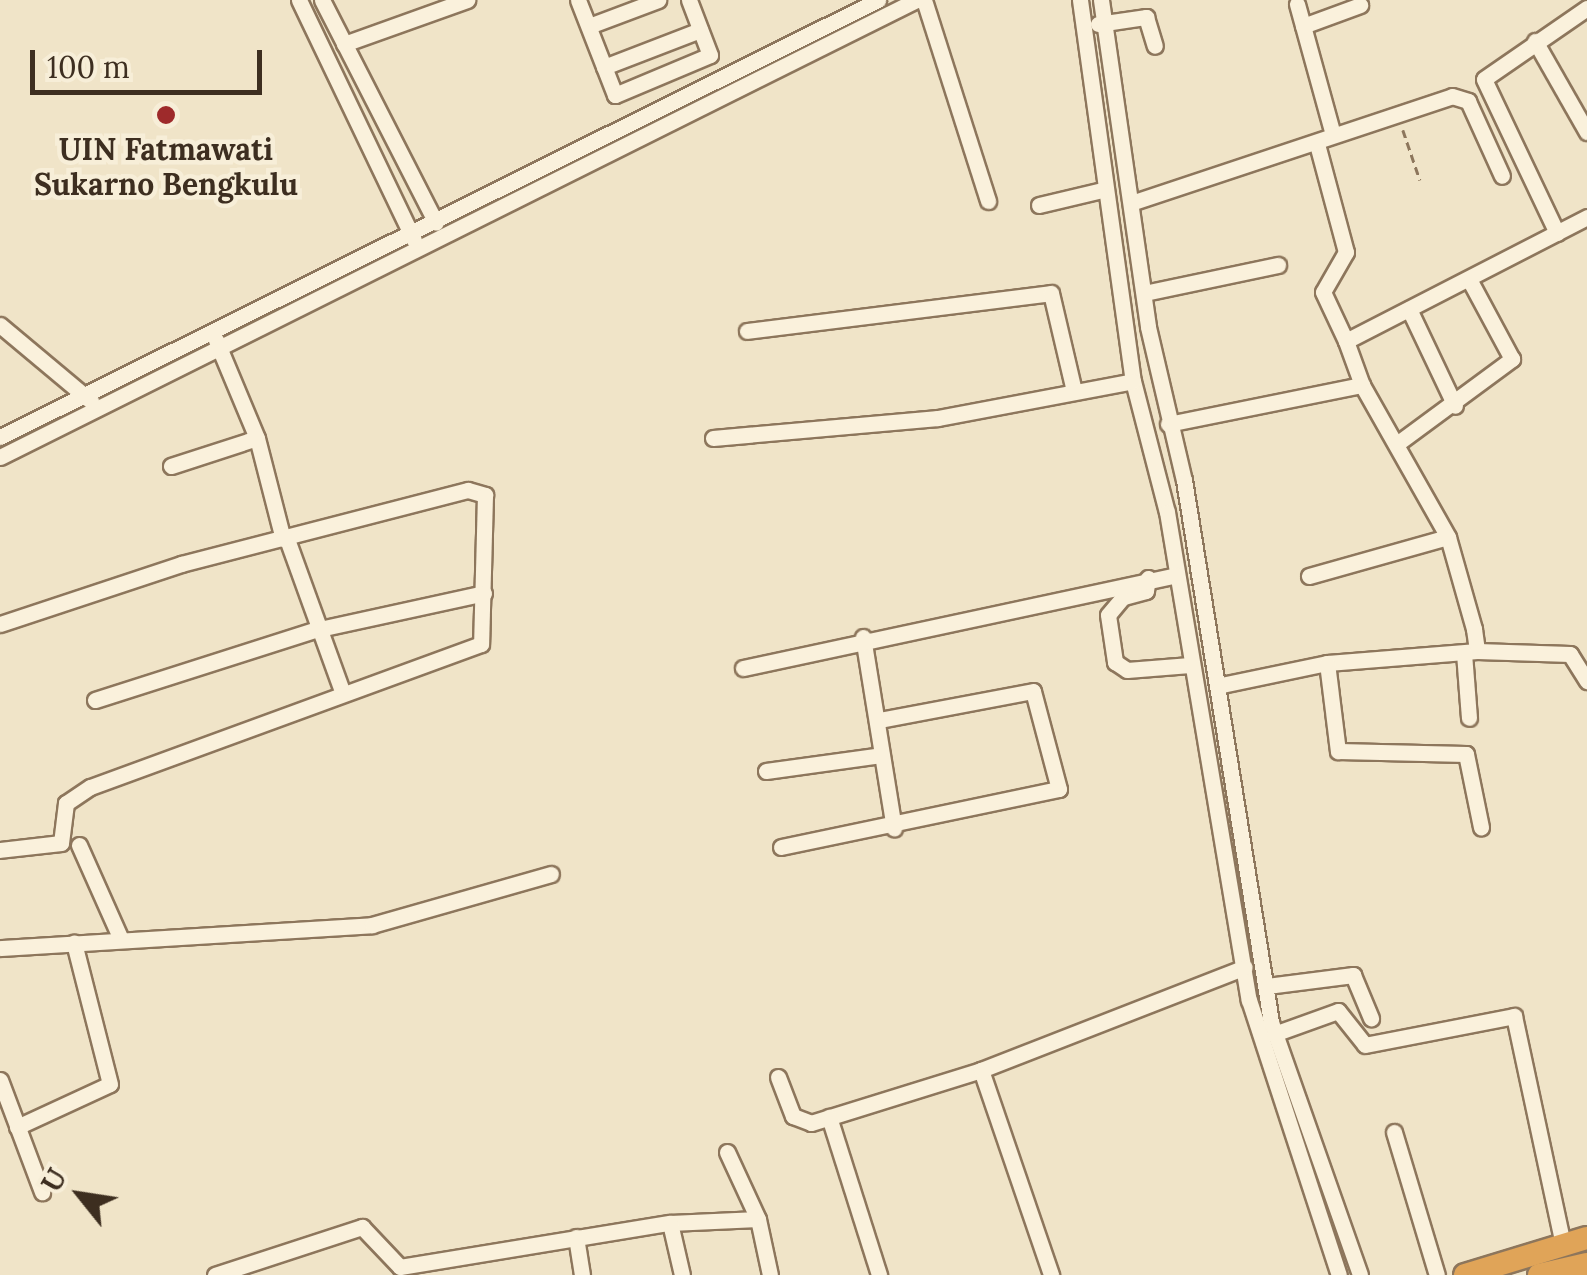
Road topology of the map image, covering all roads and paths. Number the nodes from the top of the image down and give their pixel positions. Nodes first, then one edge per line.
1 (300, 0) edge
2 (322, 0) edge
3 (467, 0) edge
4 (578, 0) edge
5 (658, 0) edge
6 (689, 0) edge
7 (878, 0) edge
8 (920, 0) edge
9 (1080, 0) edge
10 (1101, 0) edge
11 (1297, 4) dead end
12 (1360, 5) dead end
13 (1587, 8) edge
14 (1105, 23) junction
15 (588, 26) junction
16 (1086, 26) junction
17 (1304, 26) junction
18 (700, 30) junction
19 (1535, 41) junction
20 (344, 44) junction
21 (1155, 46) dead end
22 (604, 67) junction
23 (668, 73) junction
24 (648, 81) junction
25 (681, 102) junction
26 (662, 112) junction
27 (1397, 114) junction
28 (1587, 132) edge
29 (1333, 135) junction
30 (388, 138) junction
31 (1317, 144) junction
32 (370, 146) junction
33 (552, 174) junction
34 (1502, 176) dead end
35 (1420, 180) dead end
36 (1102, 190) junction
37 (988, 201) dead end
38 (1131, 204) junction
39 (1038, 205) dead end
40 (1587, 218) edge
41 (436, 223) junction
42 (1557, 232) junction
43 (415, 242) junction
44 (1278, 266) dead end
45 (1469, 279) junction
46 (1144, 293) junction
47 (1409, 310) junction
48 (0, 326) edge
49 (747, 330) dead end
50 (210, 332) junction
51 (1346, 341) junction
52 (221, 347) junction
53 (1133, 381) junction
54 (1362, 385) junction
55 (1074, 391) junction
56 (86, 394) junction
57 (1455, 406) junction
58 (96, 408) junction
59 (1168, 424) junction
60 (0, 437) edge
61 (256, 438) junction
62 (713, 438) dead end
63 (1398, 443) junction
64 (0, 457) edge
65 (171, 466) dead end
66 (1448, 536) junction
67 (284, 539) junction
68 (1194, 546) junction
69 (1174, 551) junction
70 (1176, 575) junction
71 (1310, 576) dead end
72 (1148, 578) junction
73 (484, 593) junction
74 (0, 624) edge
75 (314, 630) junction
76 (862, 637) junction
77 (1471, 652) junction
78 (1327, 663) junction
79 (1190, 665) junction
80 (743, 668) dead end
81 (1587, 681) edge
82 (1218, 686) junction
83 (342, 691) junction
84 (95, 700) dead end
85 (1469, 718) dead end
86 (879, 720) junction
87 (881, 754) junction
88 (766, 771) dead end
89 (1481, 827) dead end
90 (894, 829) junction
91 (79, 845) dead end
92 (781, 848) dead end
93 (0, 850) edge
94 (551, 874) dead end
95 (120, 937) junction
96 (74, 943) junction
97 (0, 948) edge
98 (1245, 967) junction
99 (1266, 986) junction
100 (1371, 1018) dead end
101 (1274, 1034) junction
102 (980, 1070) junction
103 (778, 1077) dead end
104 (0, 1080) edge
105 (829, 1117) junction
106 (17, 1127) junction
107 (1394, 1132) dead end
108 (727, 1152) dead end
109 (42, 1192) dead end
110 (758, 1219) junction
111 (670, 1223) junction
112 (576, 1237) junction
113 (1587, 1238) edge
114 (1563, 1245) junction
115 (1587, 1264) edge
116 (216, 1275) edge
117 (582, 1275) edge
118 (682, 1275) edge
119 (770, 1275) edge
120 (879, 1275) edge
121 (1050, 1275) edge
122 (1339, 1275) edge
123 (1360, 1275) edge
124 (1438, 1275) edge
125 (1466, 1275) edge
126 (1539, 1275) edge

1 - 32 street
2 - 20 street
3 - 20 street
4 - 15 street
5 - 15 street
6 - 18 street
7 - 25 street
8 - 33 street
8 - 37 street
9 - 16 street
10 - 14 street
11 - 17 street
12 - 17 street
13 - 19 street
14 - 16 street
14 - 21 street
14 - 38 street
15 - 22 street
16 - 36 street
17 - 29 street
18 - 22 street
18 - 23 street
19 - 28 street
19 - 42 street
20 - 30 street
22 - 24 street
23 - 24 street
23 - 25 street
24 - 26 street
25 - 26 street
26 - 33 street
27 - 29 street
27 - 34 street
27 - 35 path
29 - 31 street
30 - 32 street
30 - 41 street
31 - 38 street
31 - 51 street
32 - 43 street
33 - 41 street
33 - 43 street
36 - 39 street
36 - 53 street
38 - 46 street
40 - 42 street
41 - 43 street
42 - 45 street
43 - 50 street
43 - 52 street
44 - 46 street
45 - 47 street
45 - 57 street
46 - 59 street
47 - 51 street
47 - 57 street
48 - 56 street
49 - 55 street
50 - 52 street
50 - 56 street
51 - 54 street
52 - 58 street
52 - 61 street
53 - 55 street
53 - 69 street
54 - 59 street
54 - 63 street
55 - 62 street
56 - 58 street
56 - 60 street
57 - 63 street
58 - 64 street
59 - 68 street
61 - 65 street
61 - 67 street
63 - 66 street
66 - 71 street
66 - 77 street
67 - 73 street
67 - 74 street
67 - 75 street
68 - 69 street
68 - 82 street
69 - 70 street
70 - 72 street
70 - 79 street
72 - 76 street
72 - 79 street
73 - 75 street
73 - 83 street
75 - 83 street
75 - 84 street
76 - 80 street
76 - 86 street
77 - 78 street
77 - 81 street
77 - 85 street
78 - 82 street
78 - 89 street
79 - 98 street
82 - 99 street
83 - 93 street
86 - 87 street
86 - 90 street
87 - 88 street
87 - 90 street
90 - 92 street
91 - 95 street
94 - 95 street
95 - 96 street
96 - 97 street
96 - 106 street
98 - 102 street
98 - 122 street
99 - 100 street
99 - 101 street
101 - 114 street
101 - 123 street
102 - 105 street
102 - 121 street
103 - 105 street
104 - 106 street
105 - 120 street
106 - 109 street
107 - 124 street
108 - 110 street
110 - 111 street
110 - 119 street
111 - 112 street
111 - 118 street
112 - 116 street
112 - 117 street
113 - 114 highway
114 - 125 highway
115 - 126 highway

